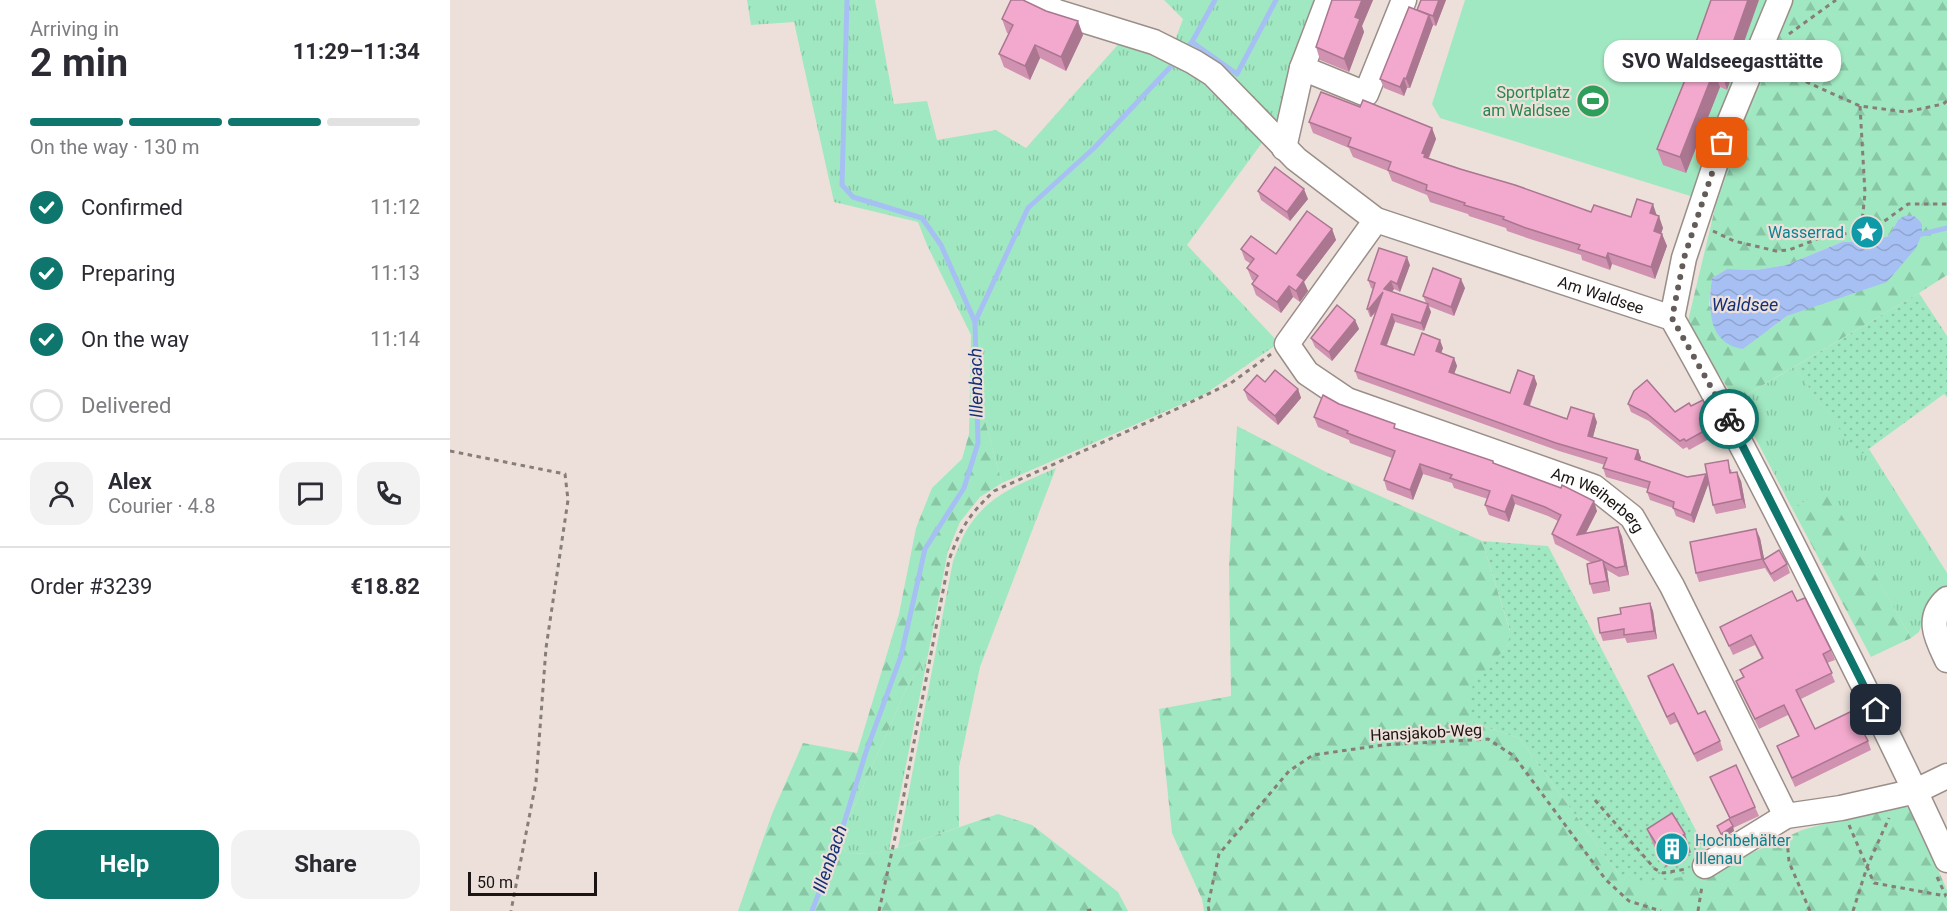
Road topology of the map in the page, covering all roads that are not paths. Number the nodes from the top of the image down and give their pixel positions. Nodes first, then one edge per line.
1 (1034, 0) edge
2 (1328, 0) edge
3 (1404, 0) edge
4 (1780, 0) edge
5 (1302, 69) junction
6 (1284, 148) junction
7 (1376, 220) junction
8 (1672, 318) junction
9 (1947, 599) edge
10 (1947, 660) edge
11 (1947, 776) edge
12 (1908, 792) junction
13 (1786, 816) junction
14 (1947, 860) edge
15 (1705, 866) road end

1 - 6 street, Am Waldsee
2 - 5 street
3 - 5 street
4 - 8 street
5 - 6 street
6 - 7 street, Am Waldsee
7 - 8 street, Am Waldsee
7 - 13 street, Am Weiherberg
8 - 12 street
9 - 10 street
11 - 12 street
12 - 13 street
12 - 14 street
13 - 15 street

